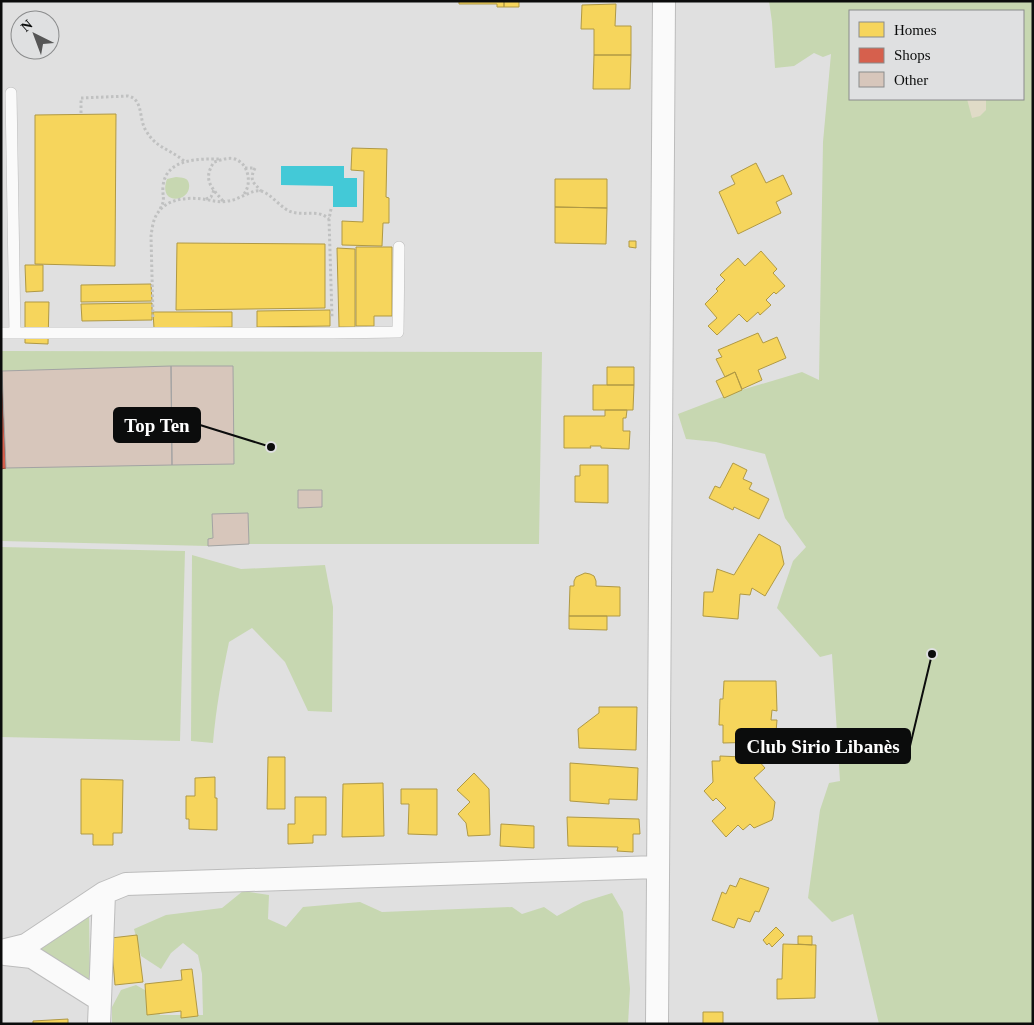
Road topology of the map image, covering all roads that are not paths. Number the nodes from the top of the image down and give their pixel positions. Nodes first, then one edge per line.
1 (664, 1) edge
2 (11, 93) dead end
3 (399, 247) dead end
4 (1, 333) edge
5 (15, 333) junction
6 (658, 867) junction
7 (104, 893) junction
8 (1, 952) edge
9 (100, 1000) junction
10 (99, 1024) edge
11 (657, 1024) edge

1 - 6 street
2 - 5 lane
3 - 5 lane
4 - 5 lane
6 - 7 street
6 - 11 street
7 - 8 street
7 - 9 street
8 - 9 street
9 - 10 street

